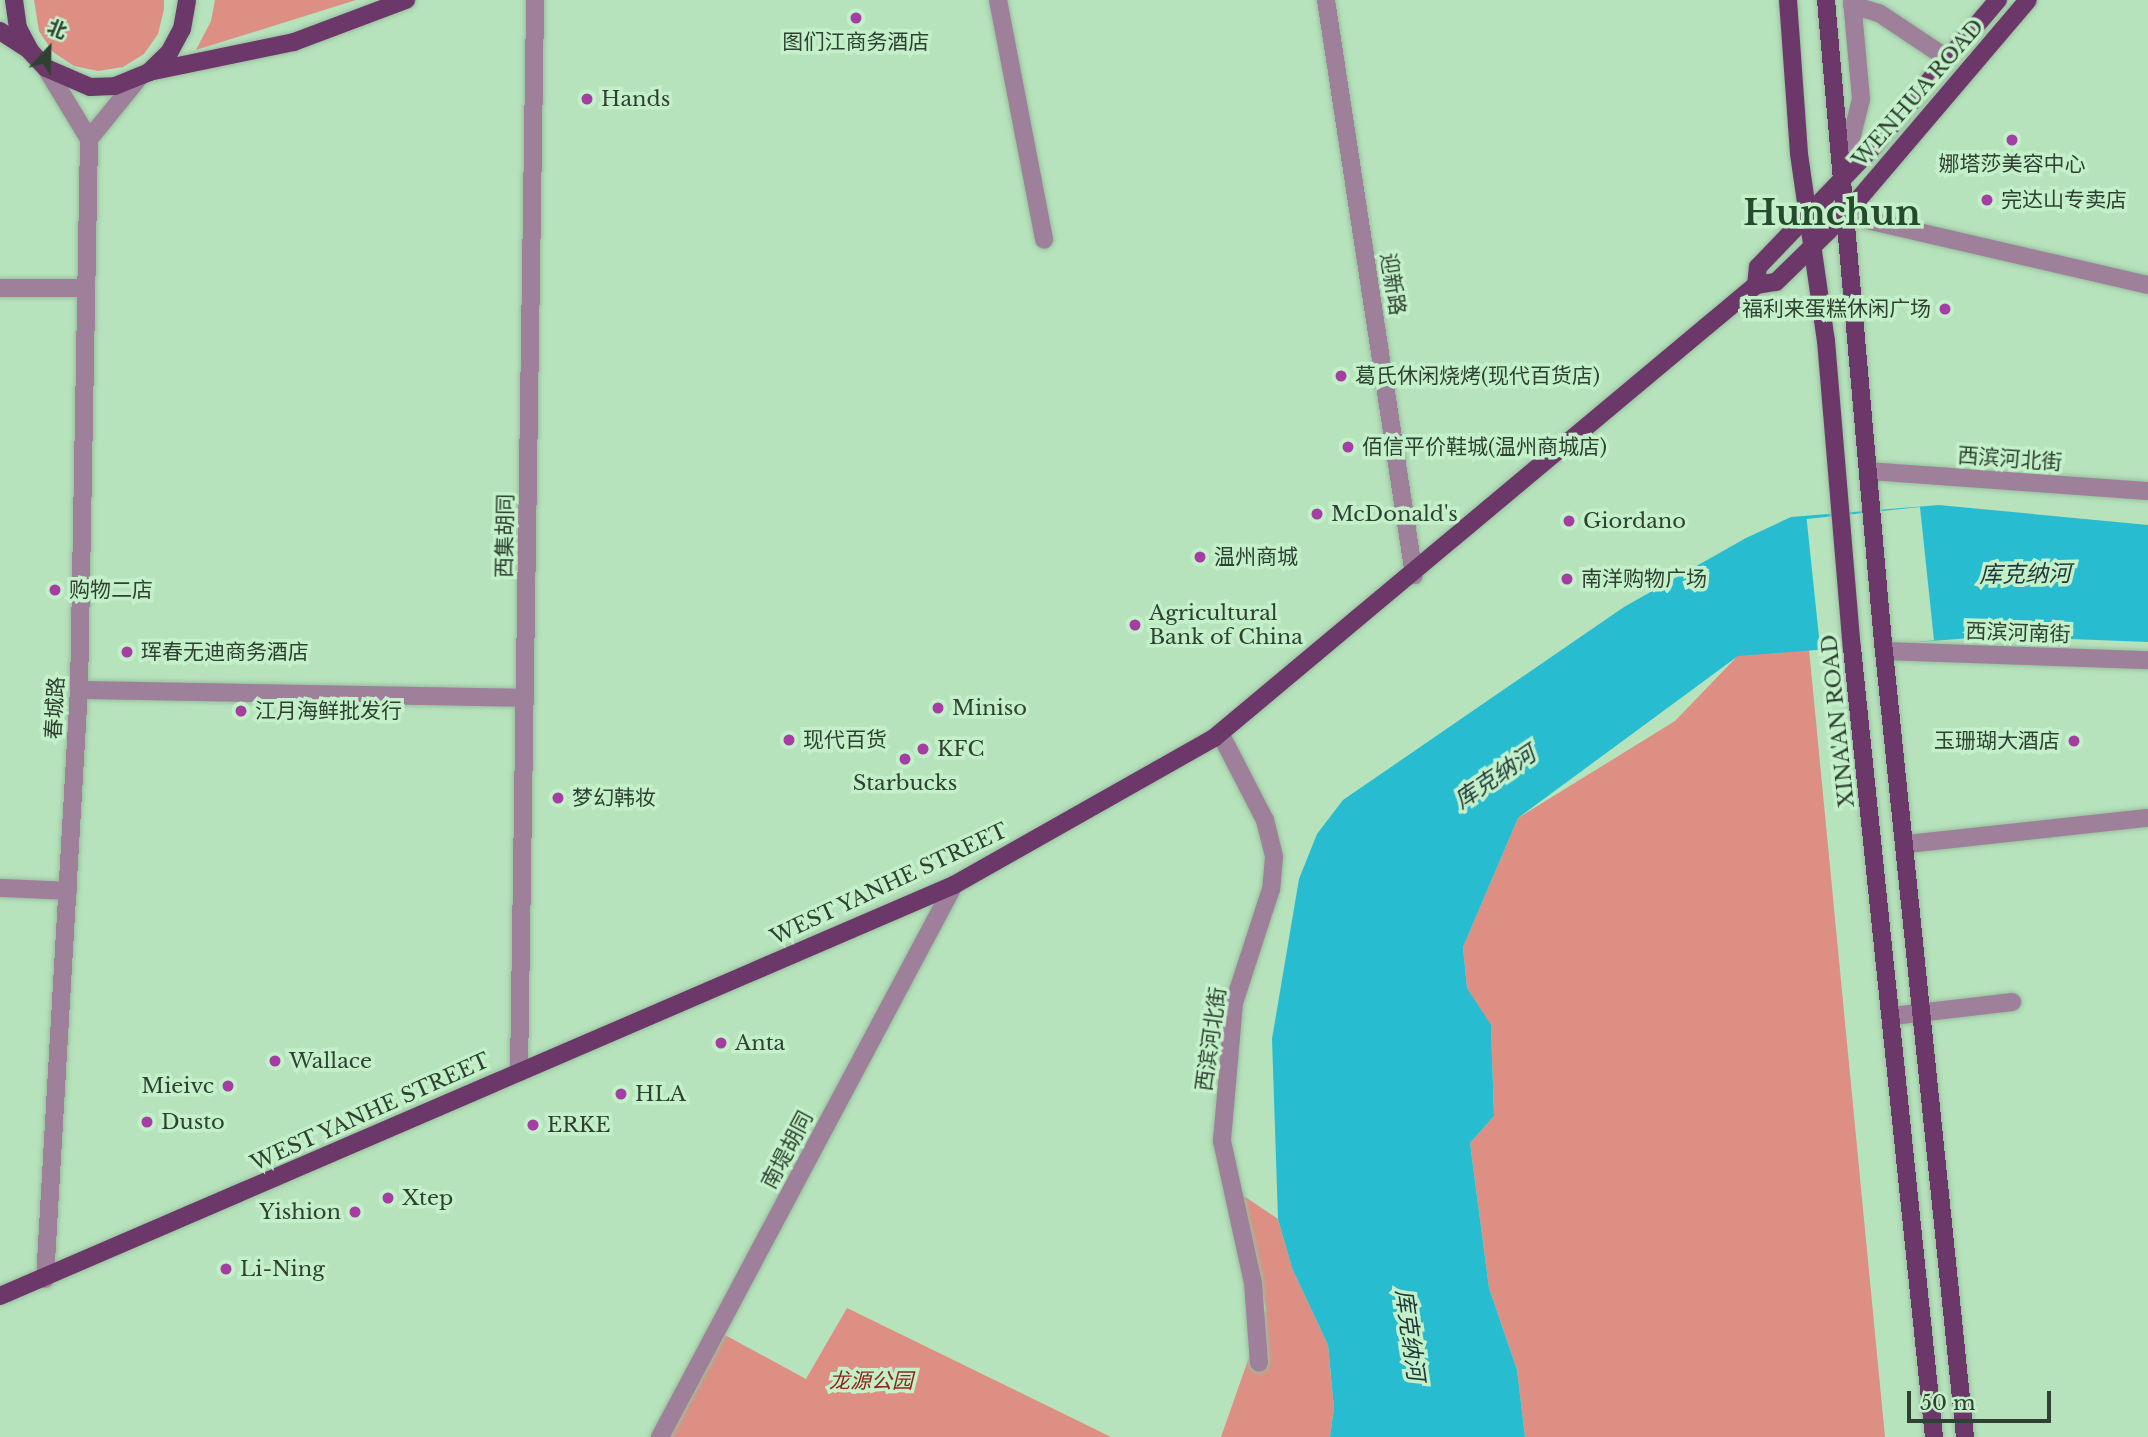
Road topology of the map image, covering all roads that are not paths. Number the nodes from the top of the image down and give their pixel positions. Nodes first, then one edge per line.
1 (15, 0) edge
2 (187, 0) edge
3 (406, 0) edge
4 (536, 0) edge
5 (998, 0) edge
6 (1326, 0) edge
7 (1788, 0) edge
8 (1826, 0) edge
9 (1998, 0) edge
10 (2028, 0) edge
11 (1852, 3) edge
12 (0, 31) edge
13 (30, 51) junction
14 (1948, 60) junction
15 (46, 68) junction
16 (143, 76) junction
17 (89, 139) junction
18 (1841, 178) junction
19 (1807, 215) junction
20 (1844, 215) junction
21 (1044, 240) dead end
22 (1812, 244) junction
23 (1756, 285) junction
24 (2148, 285) edge
25 (0, 288) edge
26 (86, 288) junction
27 (1869, 471) junction
28 (2148, 491) edge
29 (1414, 575) junction
30 (1885, 646) junction
31 (2148, 660) edge
32 (79, 690) junction
33 (525, 698) junction
34 (1220, 733) junction
35 (2148, 818) edge
36 (1907, 844) junction
37 (954, 885) junction
38 (0, 888) edge
39 (68, 891) junction
40 (2012, 1002) dead end
41 (1923, 1012) junction
42 (1893, 1016) junction
43 (519, 1072) junction
44 (45, 1279) junction
45 (0, 1296) edge
46 (1259, 1363) dead end
47 (660, 1437) edge
48 (1934, 1437) edge
49 (1965, 1437) edge

1 - 13 main road
2 - 16 main road
3 - 16 main road
4 - 33 street, 西集胡同
5 - 21 street
6 - 29 street, 迎新路
7 - 19 main road, XINA'AN ROAD
8 - 18 main road
9 - 14 main road, WENHUA ROAD
10 - 20 main road, WENHUA ROAD
11 - 14 street
11 - 18 street
12 - 13 main road
13 - 15 main road
14 - 18 main road, WENHUA ROAD
15 - 16 main road
15 - 17 street
16 - 17 street
17 - 26 street, 春城路
18 - 19 main road, WENHUA ROAD
18 - 20 main road
19 - 20 street
19 - 22 main road, XINA'AN ROAD
19 - 23 main road, WEST YANHE STREET
20 - 22 main road, WENHUA ROAD
20 - 24 street
20 - 27 main road
22 - 23 main road, WEST YANHE STREET
22 - 42 main road, XINA'AN ROAD
23 - 29 main road, WEST YANHE STREET
25 - 26 street
26 - 32 street, 春城路
27 - 28 street, 西滨河北街
27 - 30 main road
29 - 34 main road, WEST YANHE STREET
30 - 31 street, 西滨河南街
30 - 36 main road
32 - 33 street
32 - 39 street, 春城路
33 - 43 street, 西集胡同
34 - 37 main road, WEST YANHE STREET
34 - 46 street, 西滨河北街
35 - 36 street
36 - 41 main road
37 - 43 main road, WEST YANHE STREET
37 - 47 street, 南堤胡同
38 - 39 street
39 - 44 street, 春城路
40 - 41 street
41 - 42 street
41 - 49 main road
42 - 48 main road, XINA'AN ROAD
43 - 44 main road, WEST YANHE STREET
44 - 45 main road, WEST YANHE STREET

